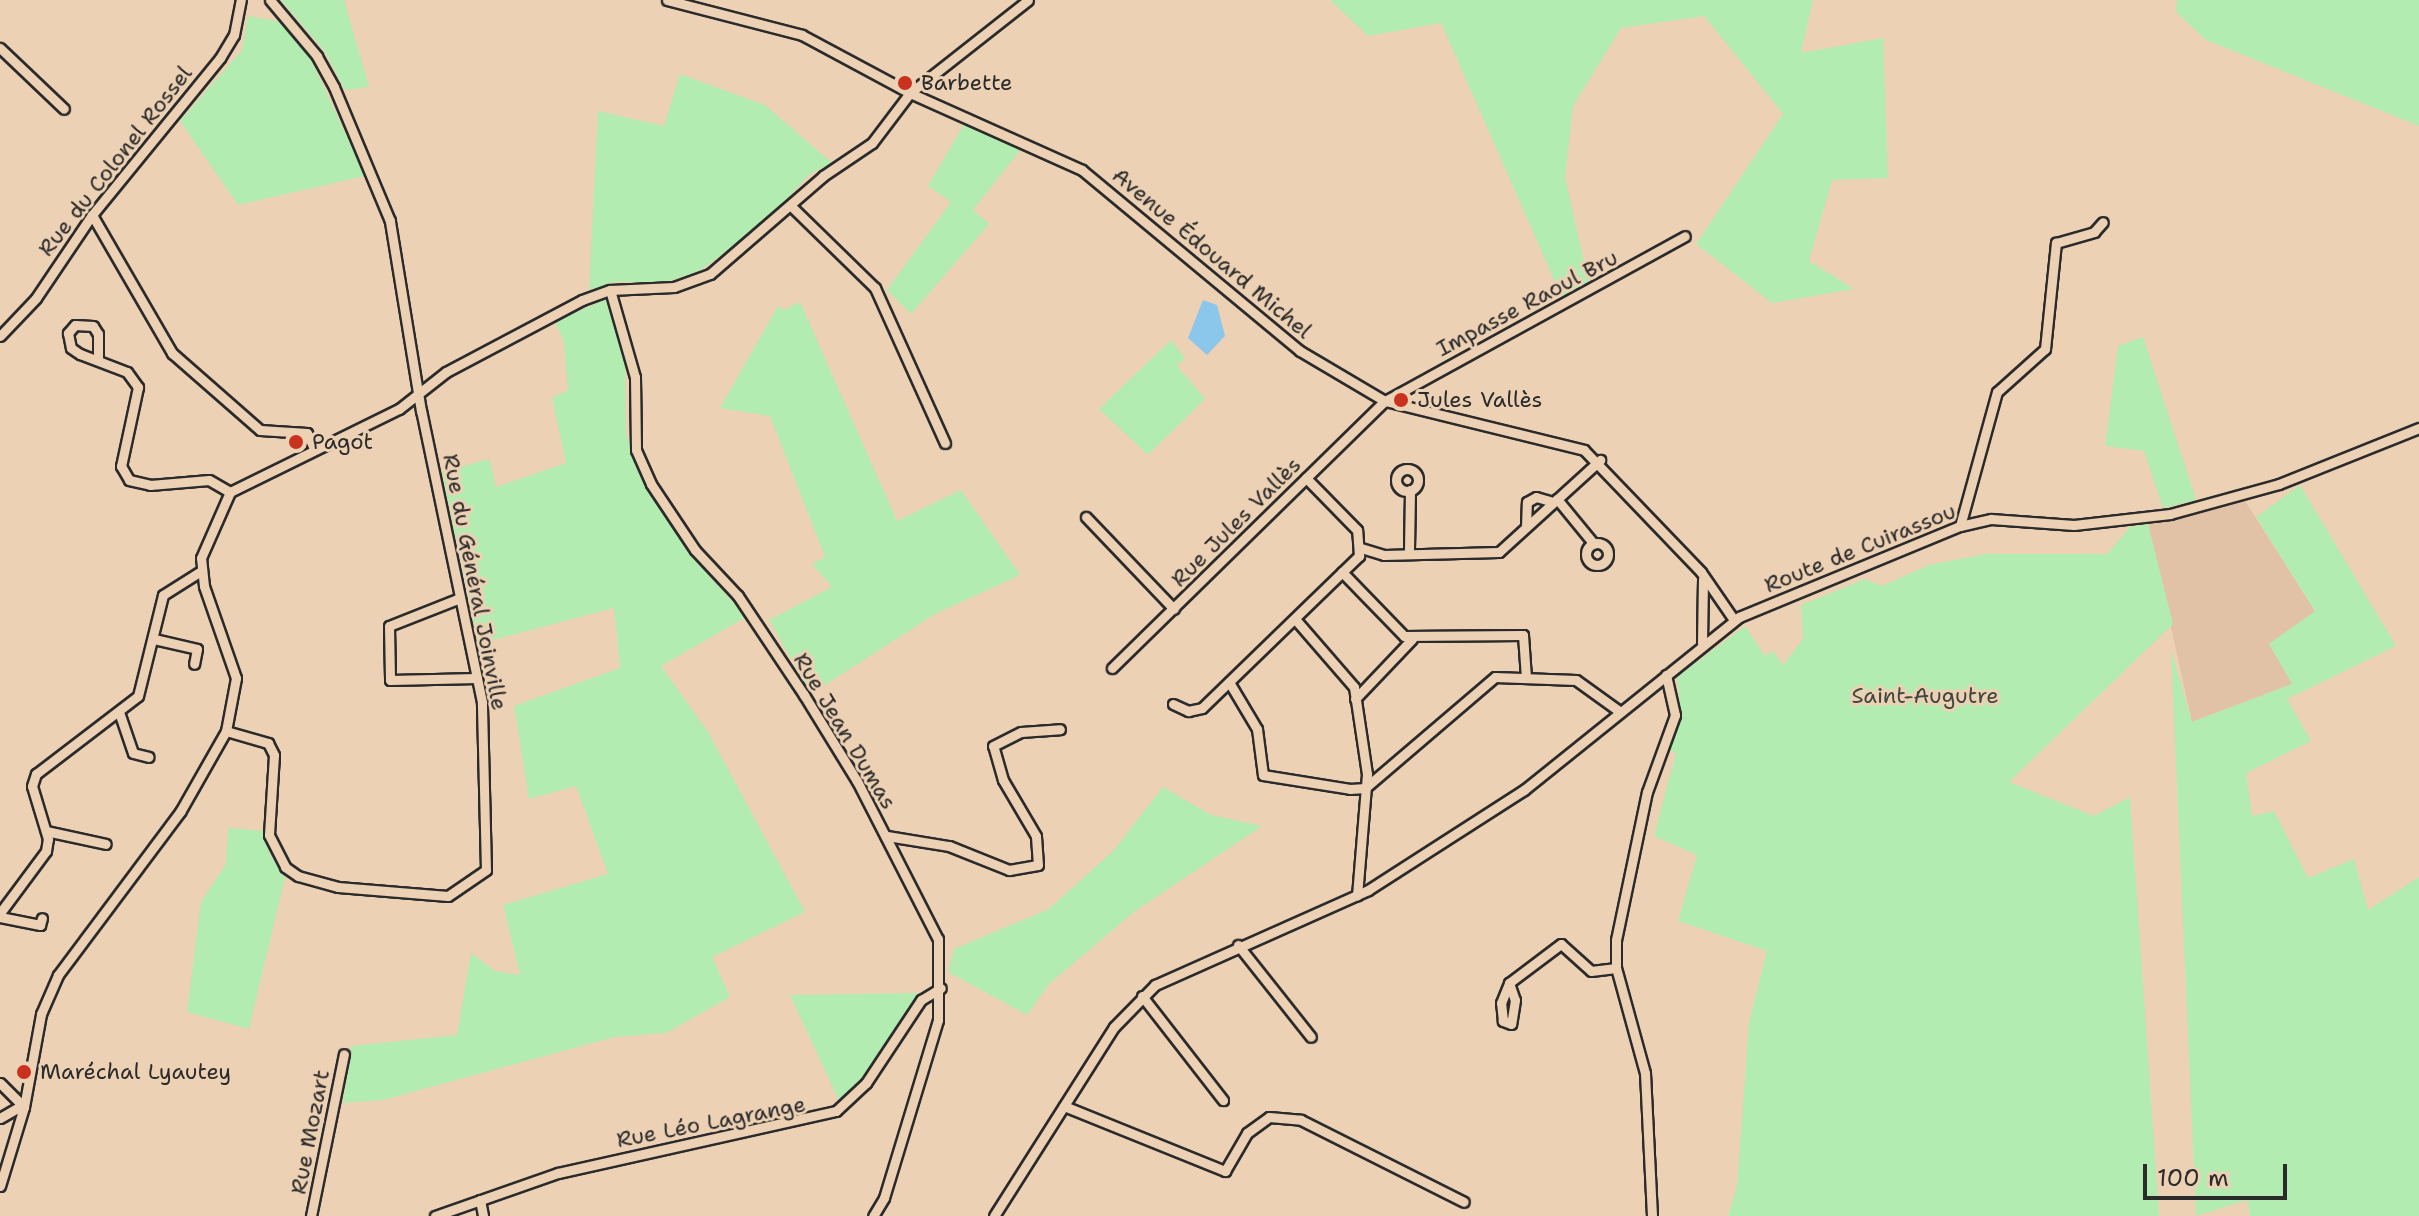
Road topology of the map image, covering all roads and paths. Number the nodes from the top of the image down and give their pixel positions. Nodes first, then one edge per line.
1 (241, 0) edge
2 (270, 0) edge
3 (667, 0) edge
4 (1028, 0) edge
5 (0, 48) edge
6 (910, 93) junction
7 (64, 109) dead end
8 (791, 206) junction
9 (92, 215) junction
10 (2103, 222) dead end
11 (1685, 236) dead end
12 (610, 290) junction
13 (0, 336) edge
14 (98, 360) dead end
15 (418, 393) junction
16 (1385, 401) junction
17 (2419, 428) edge
18 (945, 443) dead end
19 (314, 449) junction
20 (1600, 460) junction
21 (1306, 478) junction
22 (1410, 490) dead end
23 (230, 492) junction
24 (1555, 501) junction
25 (1086, 517) dead end
26 (1960, 526) junction
27 (1526, 527) junction
28 (1594, 544) dead end
29 (1361, 548) junction
30 (1409, 549) junction
31 (201, 571) junction
32 (1342, 572) junction
33 (1701, 572) junction
34 (460, 598) junction
35 (1174, 609) junction
36 (1295, 619) junction
37 (1734, 620) junction
38 (154, 639) junction
39 (1412, 639) junction
40 (1702, 643) junction
41 (194, 664) dead end
42 (1112, 668) dead end
43 (1666, 675) junction
44 (477, 678) junction
45 (1526, 678) junction
46 (1229, 682) junction
47 (1355, 699) junction
48 (1173, 704) dead end
49 (1619, 711) junction
50 (119, 712) junction
51 (1060, 729) dead end
52 (226, 731) junction
53 (149, 757) dead end
54 (1365, 788) junction
55 (46, 831) junction
56 (887, 836) junction
57 (106, 844) dead end
58 (1357, 896) junction
59 (0, 915) edge
60 (42, 918) dead end
61 (1238, 945) junction
62 (1616, 968) junction
63 (1509, 983) dead end
64 (941, 988) junction
65 (1142, 996) junction
66 (1311, 1037) dead end
67 (344, 1054) dead end
68 (0, 1083) edge
69 (1223, 1100) dead end
70 (1064, 1106) junction
71 (22, 1107) junction
72 (0, 1118) edge
73 (0, 1186) edge
74 (480, 1200) junction
75 (1464, 1202) dead end
76 (311, 1216) edge
77 (435, 1216) edge
78 (483, 1216) edge
79 (873, 1216) edge
80 (994, 1216) edge
81 (1652, 1216) edge

1 - 9 street, Rue du Colonel Rossel
2 - 15 street, Rue du Général Joinville
3 - 6 street, Avenue Édouard Michel
4 - 6 street
5 - 7 street
6 - 8 street
6 - 16 street, Avenue Édouard Michel
8 - 12 street
8 - 18 street
9 - 13 street, Rue du Colonel Rossel
9 - 19 street
10 - 26 street
11 - 16 street, Impasse Raoul Bru
12 - 15 street
12 - 56 street, Rue Jean Dumas
14 - 23 street
15 - 19 street
15 - 34 street, Rue du Général Joinville
16 - 20 street, Avenue Édouard Michel
16 - 21 street, Rue Jules Vallès
17 - 26 street, Route de Cuirassou
19 - 23 street
20 - 24 street
20 - 33 street, Avenue Édouard Michel
21 - 29 street
21 - 35 street, Rue Jules Vallès
22 - 30 street
23 - 31 street
24 - 27 street
24 - 27 street
24 - 28 street
25 - 35 street
26 - 37 street, Route de Cuirassou
27 - 30 street
29 - 30 street
29 - 32 street
31 - 38 street
31 - 52 street
32 - 36 street
32 - 39 street
33 - 37 street, Avenue Édouard Michel
33 - 40 street
34 - 44 street, Rue du Général Joinville
34 - 44 street
35 - 42 street, Rue Jules Vallès
36 - 46 street
36 - 47 street
37 - 40 street, Route de Cuirassou
38 - 41 street
38 - 50 street
39 - 45 street
39 - 47 street
40 - 43 street, Route de Cuirassou
43 - 49 street, Route de Cuirassou
43 - 62 street
44 - 52 street, Rue du Général Joinville
45 - 49 street
45 - 54 street
46 - 48 street
46 - 54 street
47 - 54 street
49 - 58 street, Route de Cuirassou
50 - 53 street
50 - 55 street
51 - 56 street
52 - 71 street
54 - 58 street
55 - 57 street
55 - 59 street
56 - 64 street, Rue Jean Dumas
58 - 61 street, Route de Cuirassou
59 - 60 street
61 - 65 street, Route de Cuirassou
61 - 66 street
62 - 63 street
62 - 81 street
64 - 74 street, Rue Léo Lagrange
64 - 79 street, Rue Jean Dumas
65 - 69 street
65 - 70 street, Route de Cuirassou
67 - 76 street, Rue Mozart
68 - 71 street
70 - 75 street
70 - 80 street, Route de Cuirassou
71 - 72 street
71 - 73 street
74 - 77 street, Rue Léo Lagrange
74 - 78 street

